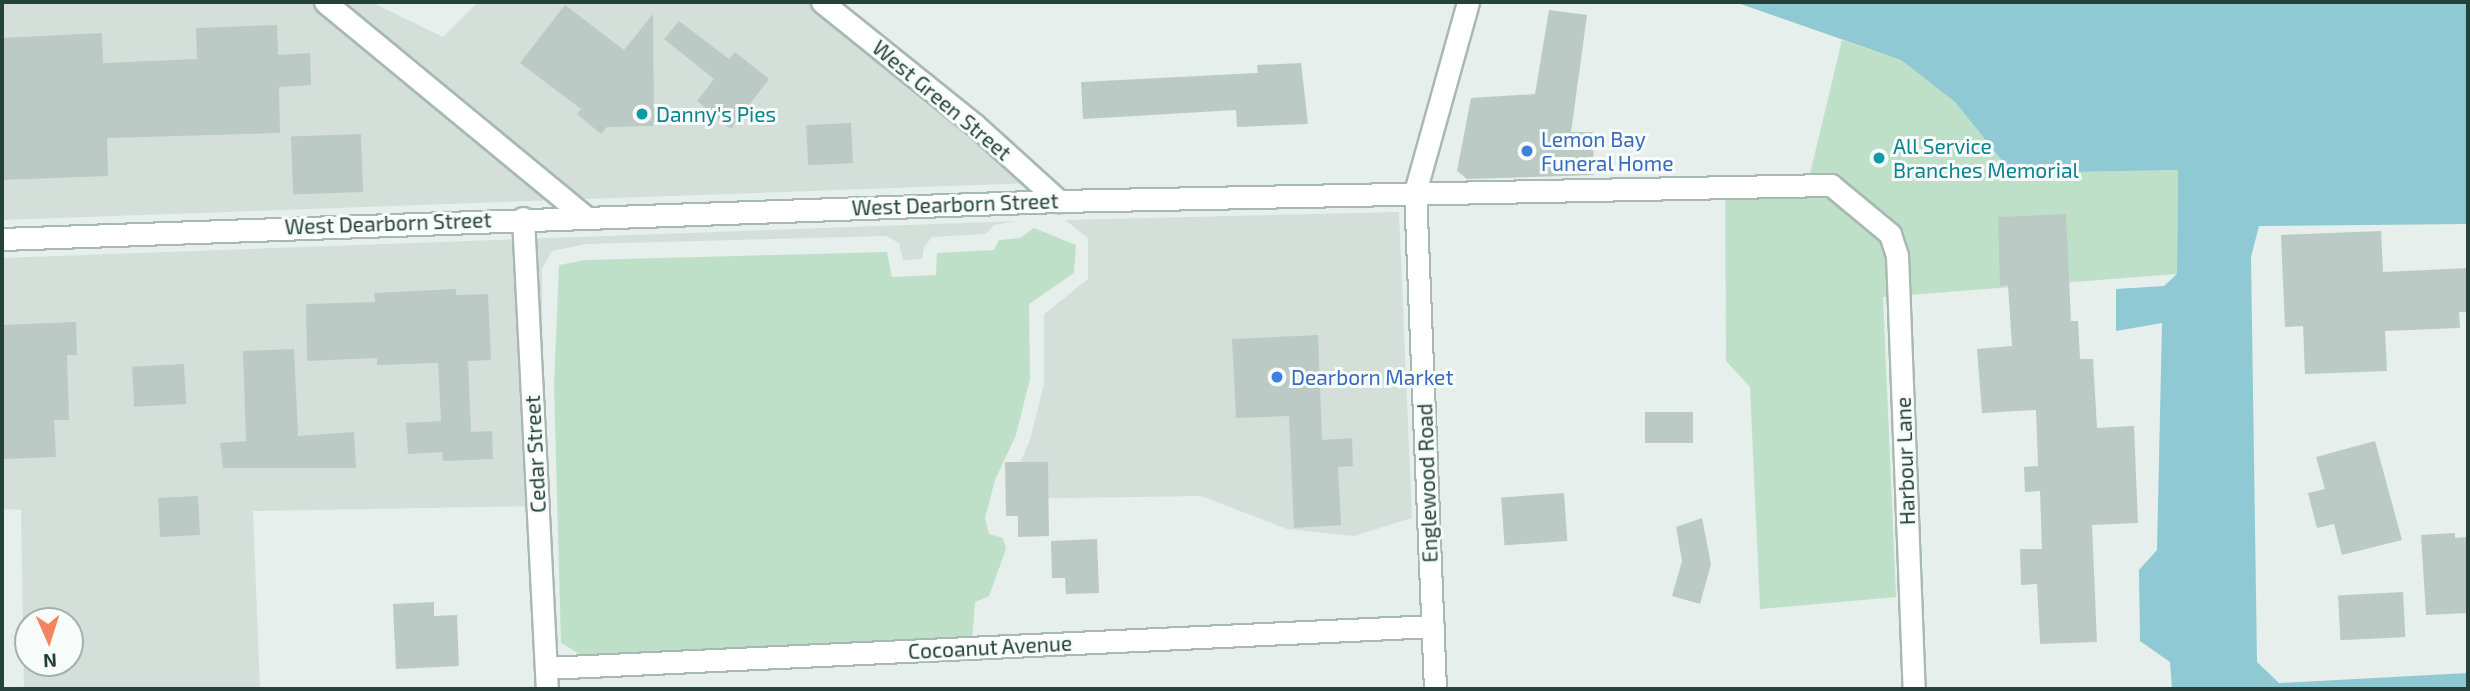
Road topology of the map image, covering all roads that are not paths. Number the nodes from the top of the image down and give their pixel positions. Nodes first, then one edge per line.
1 (325, 2) edge
2 (822, 2) edge
3 (1468, 2) edge
4 (1415, 192) junction
5 (1059, 201) junction
6 (585, 216) junction
7 (523, 218) junction
8 (1890, 234) joint
9 (2, 239) edge
10 (1433, 626) junction
11 (546, 668) junction
12 (547, 689) edge
13 (1435, 689) edge
14 (1914, 689) edge

1 - 6 street
2 - 5 street, West Green Street
3 - 4 street, Englewood Road
4 - 5 street, West Dearborn Street
4 - 8 street, West Dearborn Street
4 - 10 street, Englewood Road
5 - 6 street, West Dearborn Street
6 - 7 street, West Dearborn Street
7 - 9 street, West Dearborn Street
7 - 11 street, Cedar Street
8 - 14 street, Harbour Lane
10 - 11 street, Cocoanut Avenue
10 - 13 street, Englewood Road
11 - 12 street, Cedar Street

